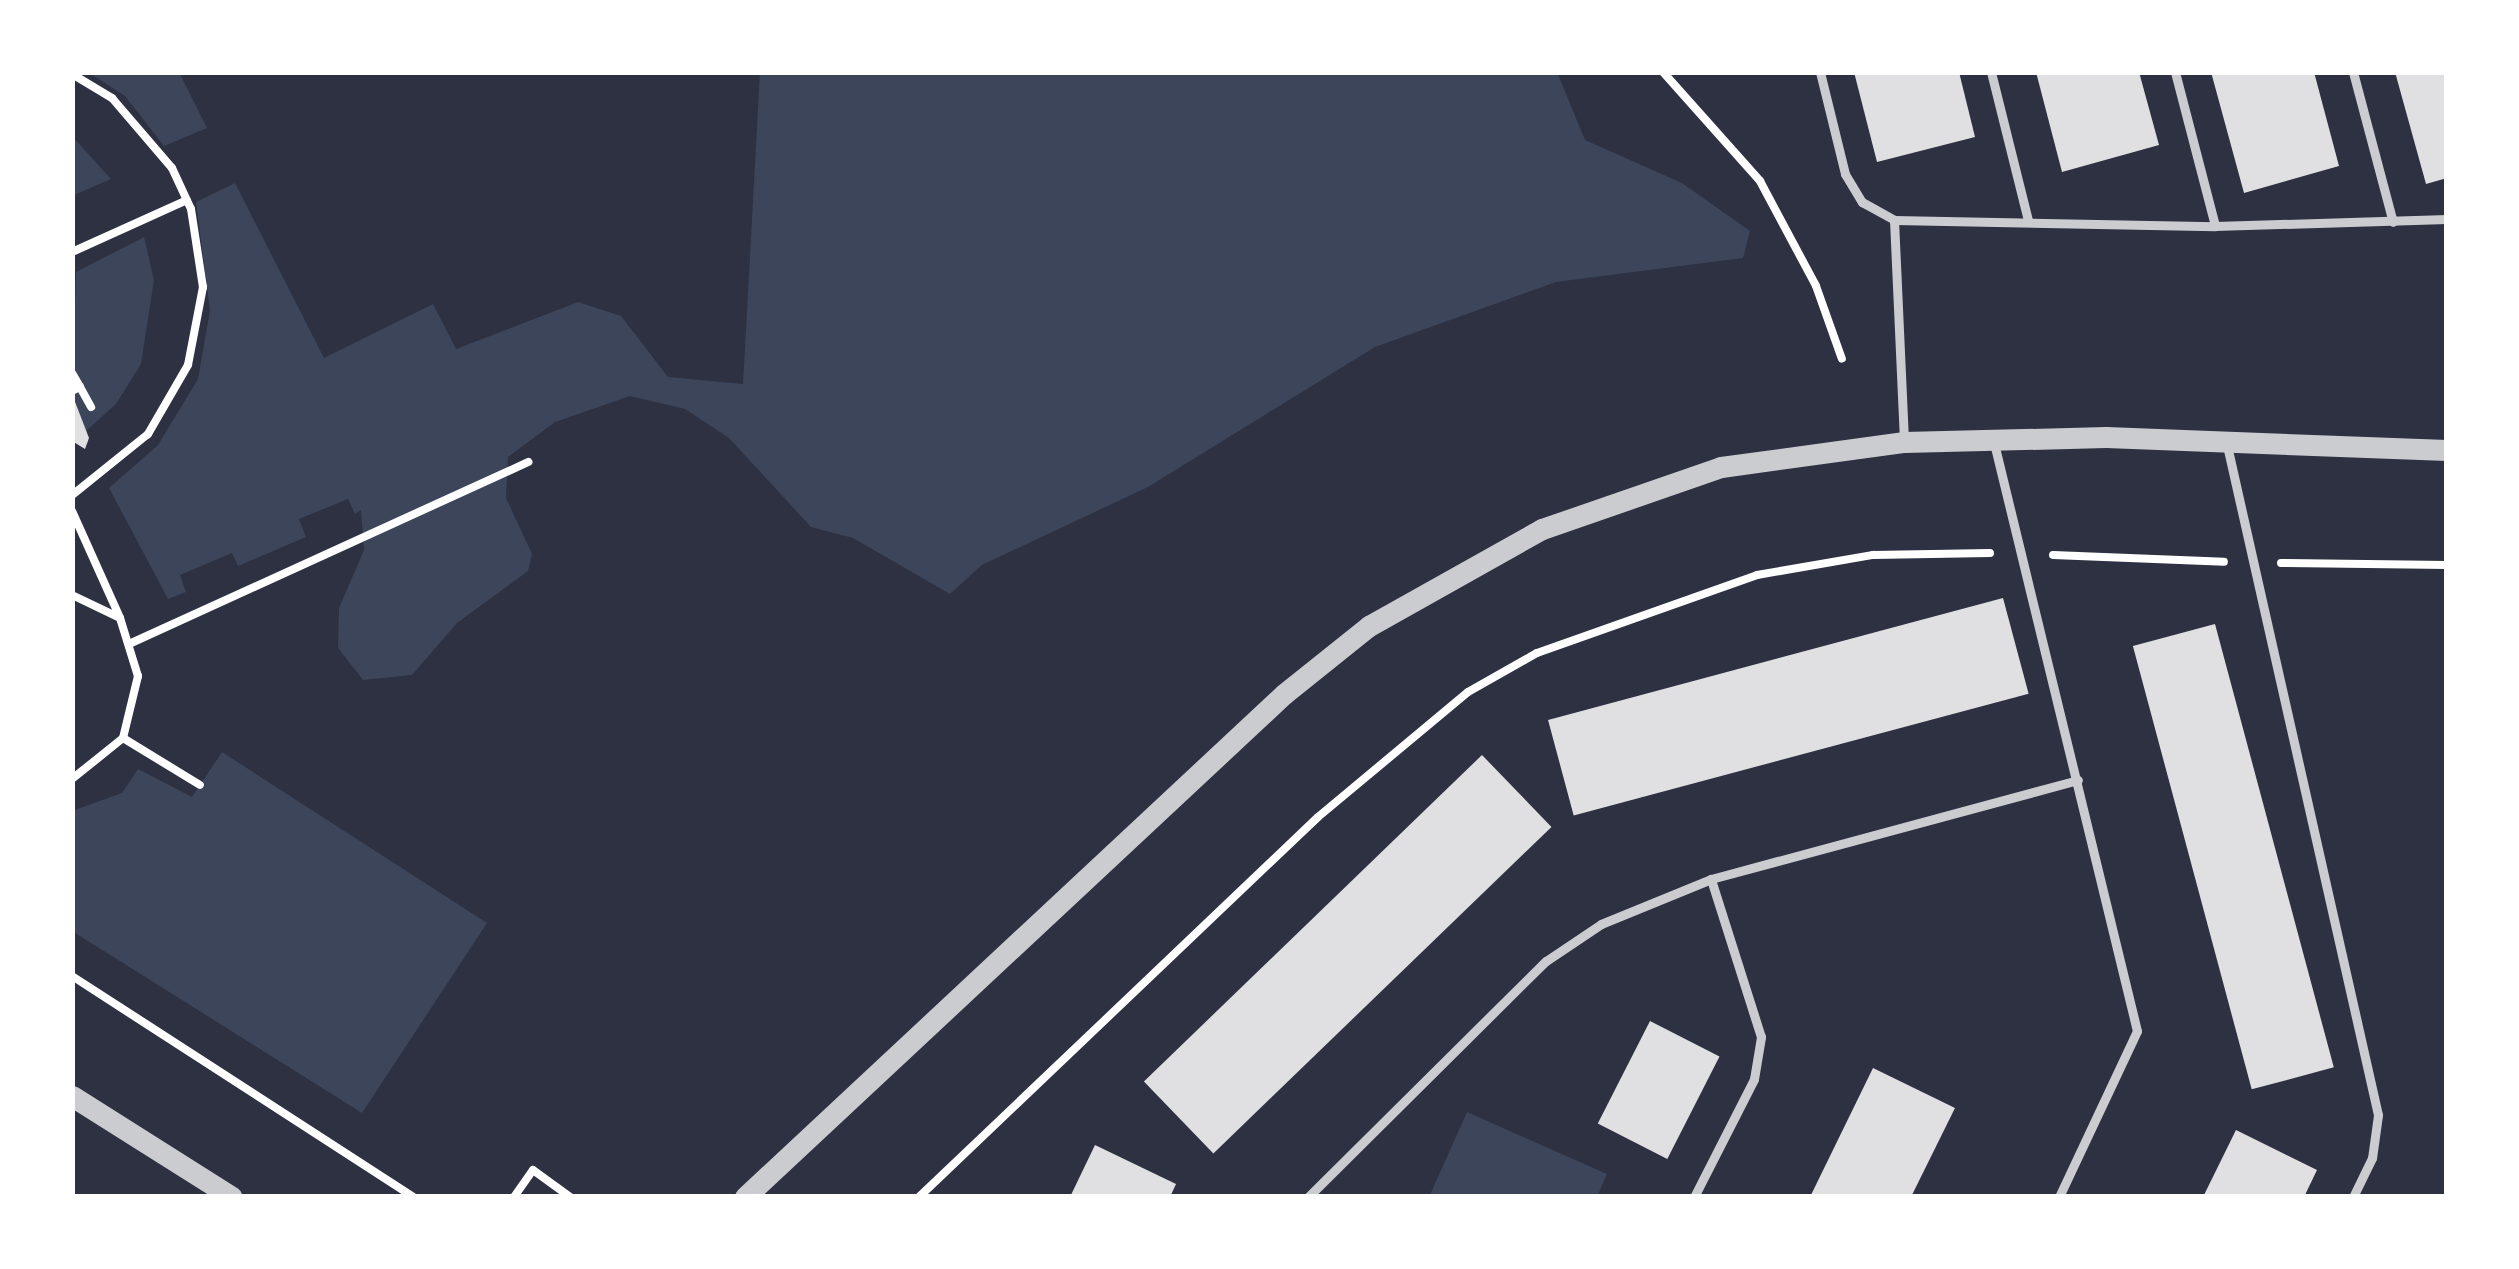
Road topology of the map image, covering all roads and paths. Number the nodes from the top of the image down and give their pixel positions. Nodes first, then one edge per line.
1 (1663, 72) edge
2 (1820, 72) edge
3 (1990, 72) edge
4 (2175, 72) edge
5 (2353, 72) edge
6 (72, 74) edge
7 (187, 200) junction
8 (2447, 219) edge
9 (1894, 220) junction
10 (2027, 220) junction
11 (2393, 222) junction
12 (2215, 226) junction
13 (72, 252) edge
14 (1842, 358) dead end
15 (72, 373) edge
16 (76, 389) edge
17 (91, 407) dead end
18 (1992, 438) junction
19 (1904, 442) junction
20 (2226, 442) junction
21 (2447, 450) edge
22 (529, 462) dead end
23 (72, 495) edge
24 (72, 511) edge
25 (2019, 554) junction
26 (2249, 562) junction
27 (2447, 566) edge
28 (72, 595) edge
29 (120, 618) junction
30 (129, 644) junction
31 (123, 738) junction
32 (72, 778) edge
33 (2078, 780) junction
34 (200, 785) dead end
35 (1711, 879) junction
36 (72, 976) edge
37 (72, 1096) edge
38 (232, 1197) edge
39 (412, 1197) edge
40 (514, 1197) edge
41 (570, 1197) edge
42 (746, 1197) edge
43 (919, 1197) edge
44 (1308, 1197) edge
45 (1694, 1197) edge
46 (2059, 1197) edge
47 (2353, 1197) edge

1 - 14 path
2 - 9 lane
3 - 10 lane
4 - 12 lane
5 - 11 lane
6 - 7 path
7 - 13 path
7 - 23 path
8 - 11 lane
9 - 10 lane
9 - 19 lane
10 - 12 lane
11 - 12 lane
15 - 16 path
16 - 17 path
18 - 19 street
18 - 20 street
18 - 25 lane
19 - 42 street
20 - 21 street
20 - 26 lane
22 - 30 path
24 - 29 path
25 - 26 path
25 - 33 lane
25 - 43 path
26 - 27 path
26 - 47 lane
28 - 29 path
29 - 30 path
30 - 31 path
31 - 32 path
31 - 34 path
33 - 35 lane
33 - 46 lane
35 - 44 lane
35 - 45 lane
36 - 39 path
37 - 38 street
40 - 41 path

